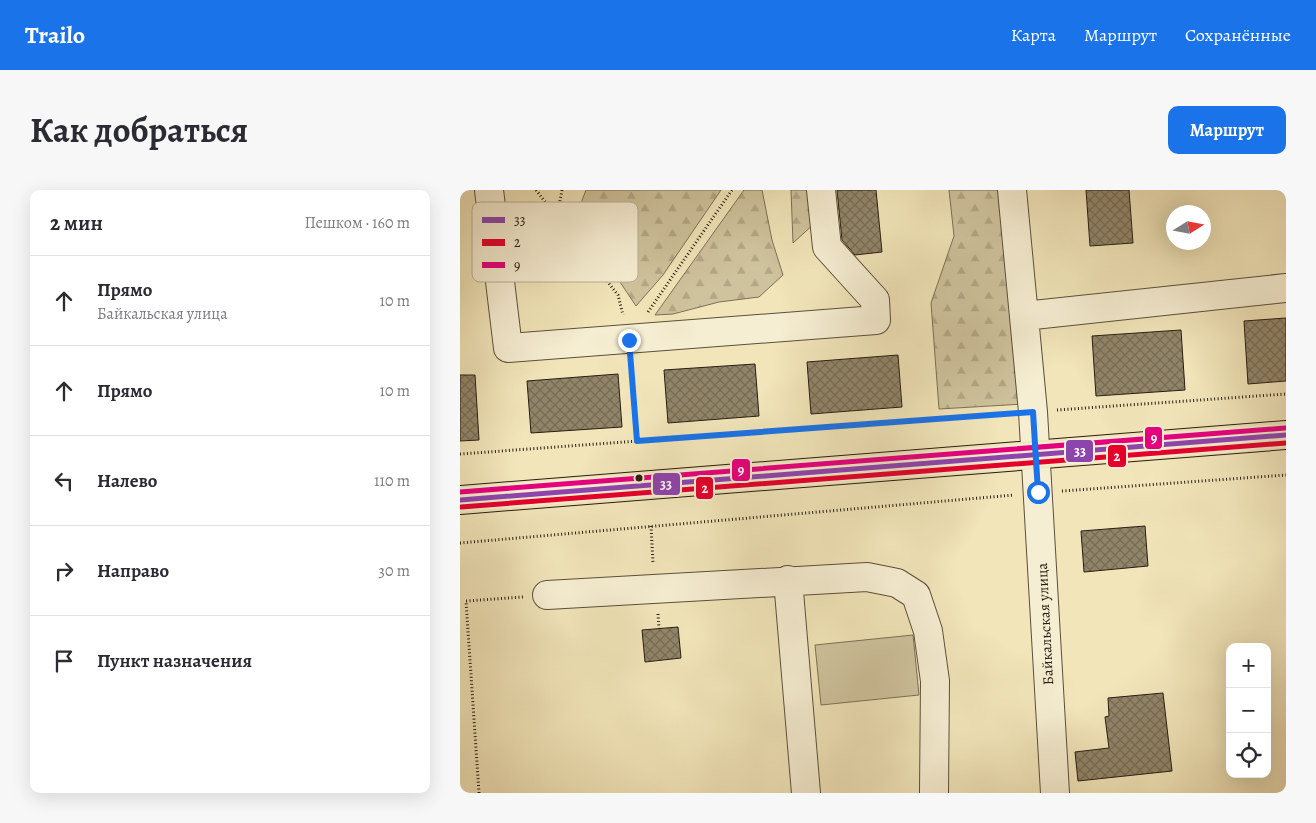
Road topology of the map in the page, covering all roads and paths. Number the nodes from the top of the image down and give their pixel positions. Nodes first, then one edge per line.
1 (536, 190) edge
2 (732, 190) edge
3 (821, 190) edge
4 (1012, 190) edge
5 (545, 202) edge
6 (500, 282) edge
7 (608, 282) edge
8 (1286, 288) edge
9 (1024, 316) junction
10 (629, 340) junction
11 (1286, 394) edge
12 (1033, 412) junction
13 (1286, 435) edge
14 (637, 441) junction
15 (460, 454) edge
16 (1036, 455) junction
17 (1286, 475) edge
18 (1038, 492) junction
19 (460, 500) edge
20 (651, 526) junction
21 (460, 543) edge
22 (652, 548) dead end
23 (788, 580) junction
24 (547, 595) joint
25 (479, 793) edge
26 (806, 793) edge
27 (934, 793) edge
28 (1055, 793) edge

1 - 5 path
2 - 10 path
3 - 10 street
4 - 9 street, Байкальская улица
6 - 10 street
7 - 10 path
8 - 9 street
9 - 12 street, Байкальская улица
10 - 14 path
11 - 12 path
12 - 14 path
12 - 16 street, Байкальская улица
13 - 16 main road
14 - 15 path
16 - 18 street, Байкальская улица
16 - 19 main road
17 - 18 path
18 - 20 path
18 - 28 street, Байкальская улица
20 - 21 path
20 - 22 path
23 - 24 street
23 - 26 street
23 - 27 street
24 - 25 path

